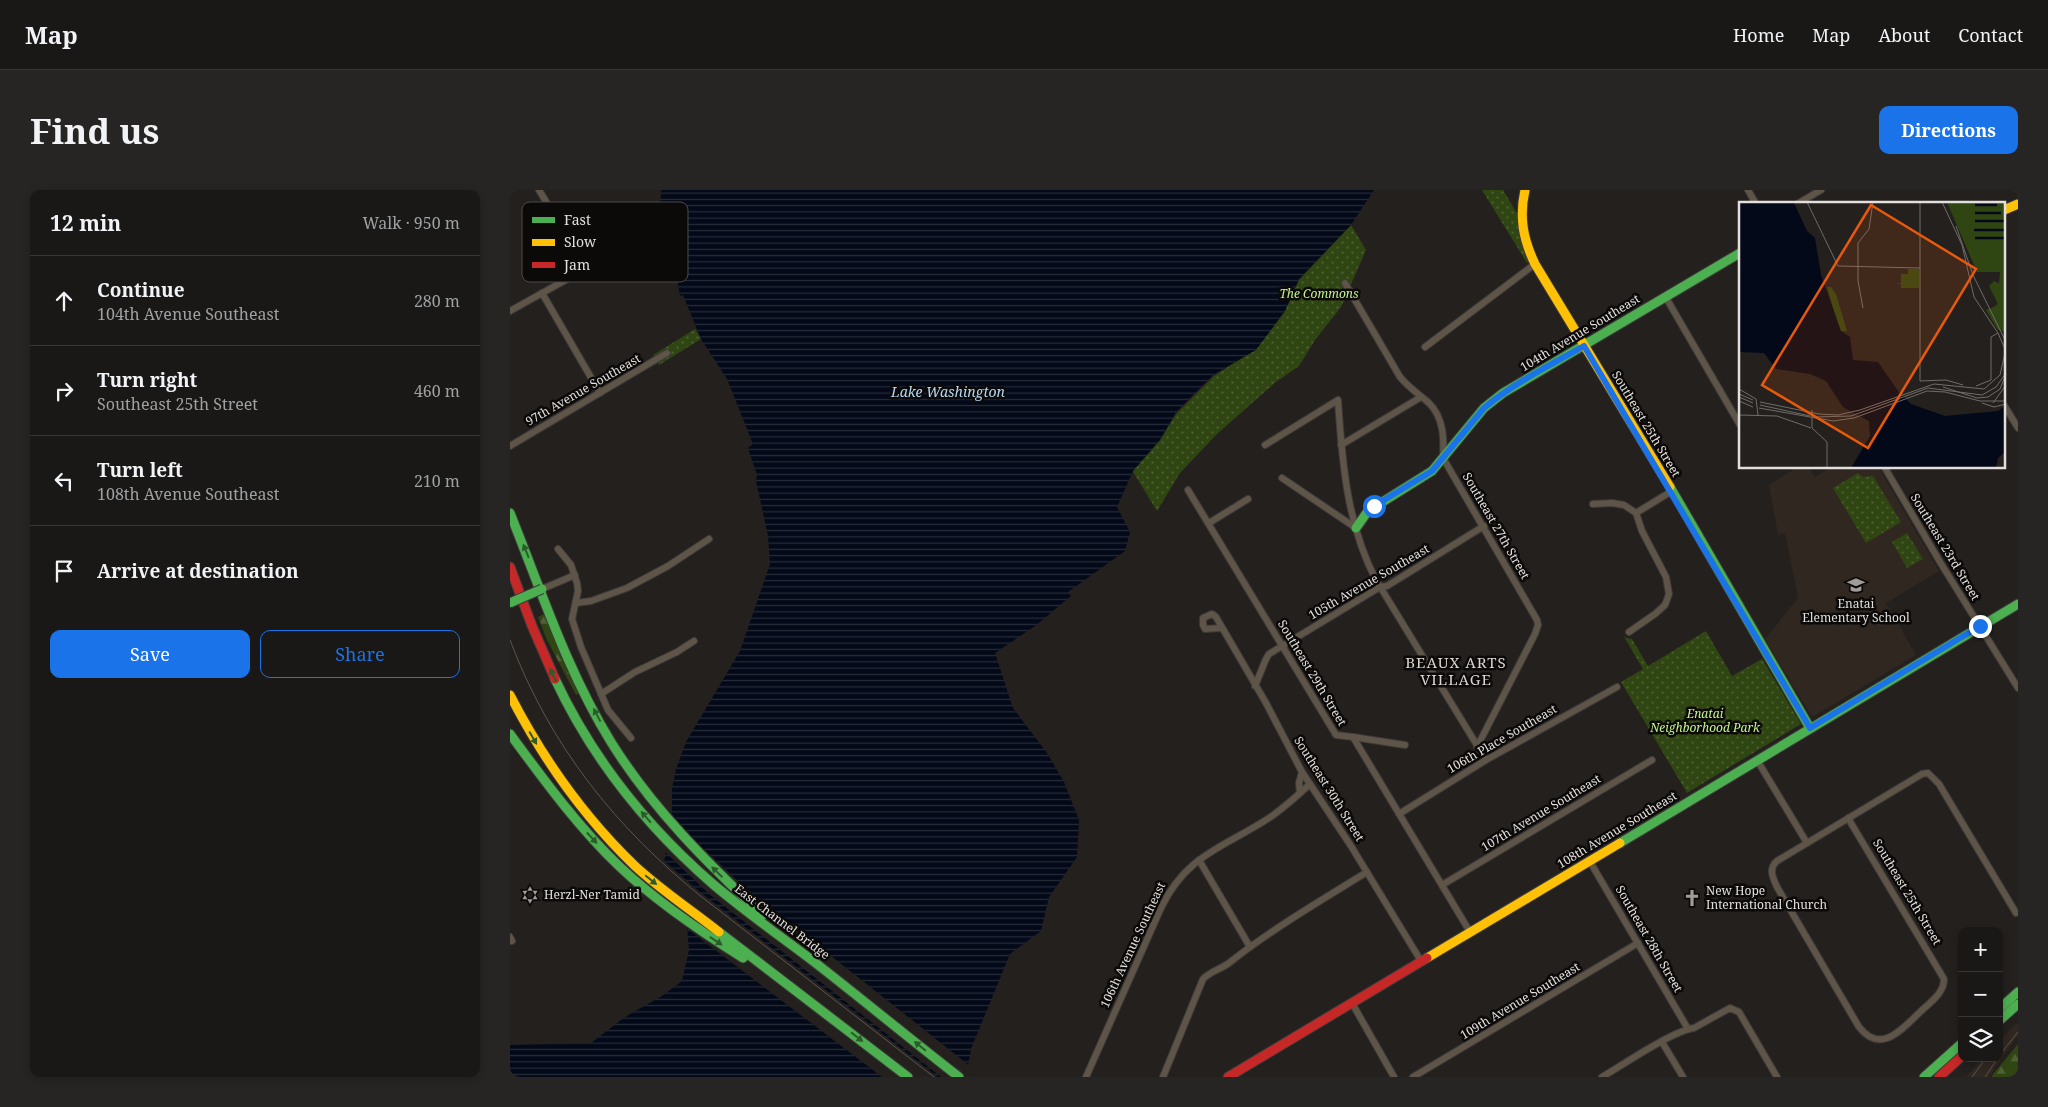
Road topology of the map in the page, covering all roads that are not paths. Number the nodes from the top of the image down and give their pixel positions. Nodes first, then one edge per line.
1 (539, 190) edge
2 (1525, 190) edge
3 (1748, 190) edge
4 (1821, 190) edge
5 (546, 202) edge
6 (1755, 202) edge
7 (1800, 202) edge
8 (2018, 204) edge
9 (2006, 209) edge
10 (1739, 254) edge
11 (1535, 264) junction
12 (562, 282) edge
13 (1345, 283) dead end
14 (542, 293) junction
15 (1665, 296) junction
16 (510, 312) edge
17 (1584, 346) junction
18 (1425, 347) dead end
19 (667, 354) dead end
20 (600, 393) junction
21 (1421, 397) junction
22 (2006, 408) edge
23 (1739, 423) edge
24 (2018, 428) edge
25 (1265, 445) dead end
26 (1341, 445) junction
27 (510, 446) edge
28 (1443, 458) junction
29 (1886, 469) edge
30 (1282, 478) dead end
31 (1188, 490) dead end
32 (1672, 491) junction
33 (1248, 499) dead end
34 (1593, 504) dead end
35 (510, 513) edge
36 (1636, 513) junction
37 (1208, 523) junction
38 (1484, 526) junction
39 (1356, 528) junction
40 (709, 539) dead end
41 (558, 549) dead end
42 (510, 567) edge
43 (575, 575) junction
44 (1380, 587) junction
45 (542, 590) junction
46 (510, 603) edge
47 (576, 603) junction
48 (2018, 604) edge
49 (1980, 626) junction
50 (1220, 628) dead end
51 (1629, 632) dead end
52 (694, 641) dead end
53 (1282, 646) junction
54 (1255, 686) junction
55 (1617, 687) dead end
56 (2018, 688) edge
57 (510, 694) edge
58 (601, 694) junction
59 (1810, 728) junction
60 (510, 734) edge
61 (1353, 737) junction
62 (631, 738) dead end
63 (1405, 745) dead end
64 (1478, 747) junction
65 (1486, 760) junction
66 (1652, 760) dead end
67 (1757, 760) junction
68 (1302, 772) junction
69 (1310, 784) junction
70 (1300, 793) junction
71 (1399, 814) junction
72 (1848, 818) junction
73 (1807, 843) junction
74 (1199, 860) junction
75 (1589, 860) junction
76 (1367, 872) junction
77 (1442, 885) junction
78 (2016, 913) dead end
79 (1470, 932) junction
80 (1638, 943) junction
81 (1250, 947) junction
82 (804, 954) junction
83 (1421, 961) junction
84 (2018, 992) edge
85 (1352, 1003) junction
86 (2018, 1004) edge
87 (2003, 1005) edge
88 (818, 1008) junction
89 (2003, 1017) edge
90 (1688, 1029) junction
91 (1662, 1042) junction
92 (1958, 1051) edge
93 (1958, 1052) edge
94 (1942, 1074) edge
95 (908, 1077) edge
96 (959, 1077) edge
97 (1086, 1077) edge
98 (1164, 1077) edge
99 (1228, 1077) edge
100 (1394, 1077) edge
101 (1413, 1077) edge
102 (1602, 1077) edge
103 (1683, 1077) edge
104 (1777, 1077) edge
105 (1924, 1077) edge

1 - 5 street
2 - 11 main road, Southeast 25th Street
3 - 6 street
4 - 7 street
8 - 9 main road
10 - 15 main road, 104th Avenue Southeast
11 - 17 main road, Southeast 25th Street
11 - 18 street
12 - 14 street
13 - 21 street
14 - 16 street
14 - 20 street
15 - 17 main road, 104th Avenue Southeast
15 - 23 street
17 - 28 main road, 104th Avenue Southeast
17 - 32 main road, Southeast 25th Street
19 - 20 street, 97th Avenue Southeast
20 - 27 street, 97th Avenue Southeast
21 - 26 street
21 - 28 street
22 - 24 street
25 - 26 street
26 - 39 street
28 - 38 street, Southeast 27th Street
28 - 39 main road, 104th Avenue Southeast
29 - 49 street, Southeast 23rd Street
30 - 39 street
31 - 37 street, Southeast 29th Street
32 - 36 street
32 - 59 main road, Southeast 25th Street
33 - 37 street
34 - 36 street
45 -> 35 main road
36 - 51 street
37 - 53 street, Southeast 29th Street
38 - 44 street, 105th Avenue Southeast
38 - 64 street, Southeast 27th Street
39 - 44 street
40 - 47 street
41 - 43 street
82 -> 42 main road, East Channel Bridge
43 - 45 street
43 - 47 street
44 - 53 street, 105th Avenue Southeast
44 - 64 street
45 - 46 main road, bridge
82 -> 45 main road
47 - 58 street
48 - 49 main road, 108th Avenue Southeast
49 - 56 street, Southeast 23rd Street
49 - 59 main road, 108th Avenue Southeast
50 - 54 street, Southeast 30th Street
52 - 58 street
53 - 54 street, 105th Avenue Southeast
53 - 61 street, Southeast 29th Street
54 - 68 street, Southeast 30th Street
55 - 65 street, 106th Place Southeast
57 -> 88 main road
58 - 62 street
59 - 67 main road, 108th Avenue Southeast
60 -> 88 main road
61 - 63 street
61 - 71 street, Southeast 29th Street
64 - 65 street
65 - 71 street, 106th Place Southeast
66 - 77 street, 107th Avenue Southeast
67 - 73 street
67 - 75 main road, 108th Avenue Southeast
68 - 69 street, Southeast 30th Street
68 - 70 street
69 - 70 street, 106th Avenue Southeast
69 - 76 street, Southeast 30th Street
70 - 74 street, 106th Avenue Southeast
71 - 77 street, Southeast 29th Street
72 - 73 street
72 - 73 street, Southeast 25th Street
72 - 78 street
74 - 81 street
74 - 97 street, 106th Avenue Southeast
75 - 79 main road, 108th Avenue Southeast
75 - 80 street, Southeast 28th Street
76 - 81 street
76 - 83 street, Southeast 30th Street
77 - 79 street, Southeast 29th Street
79 - 83 main road, 108th Avenue Southeast
80 - 90 street, Southeast 28th Street
80 - 101 street, 109th Avenue Southeast
81 - 98 street
96 -> 82 main road, East Channel Bridge
83 - 85 main road, 108th Avenue Southeast
84 - 87 main road
85 - 99 main road, 108th Avenue Southeast
85 - 100 street
86 - 89 main road
88 -> 95 main road
90 - 91 street
90 - 104 street
91 - 102 street
91 - 103 street
92 - 105 main road
93 - 94 main road

